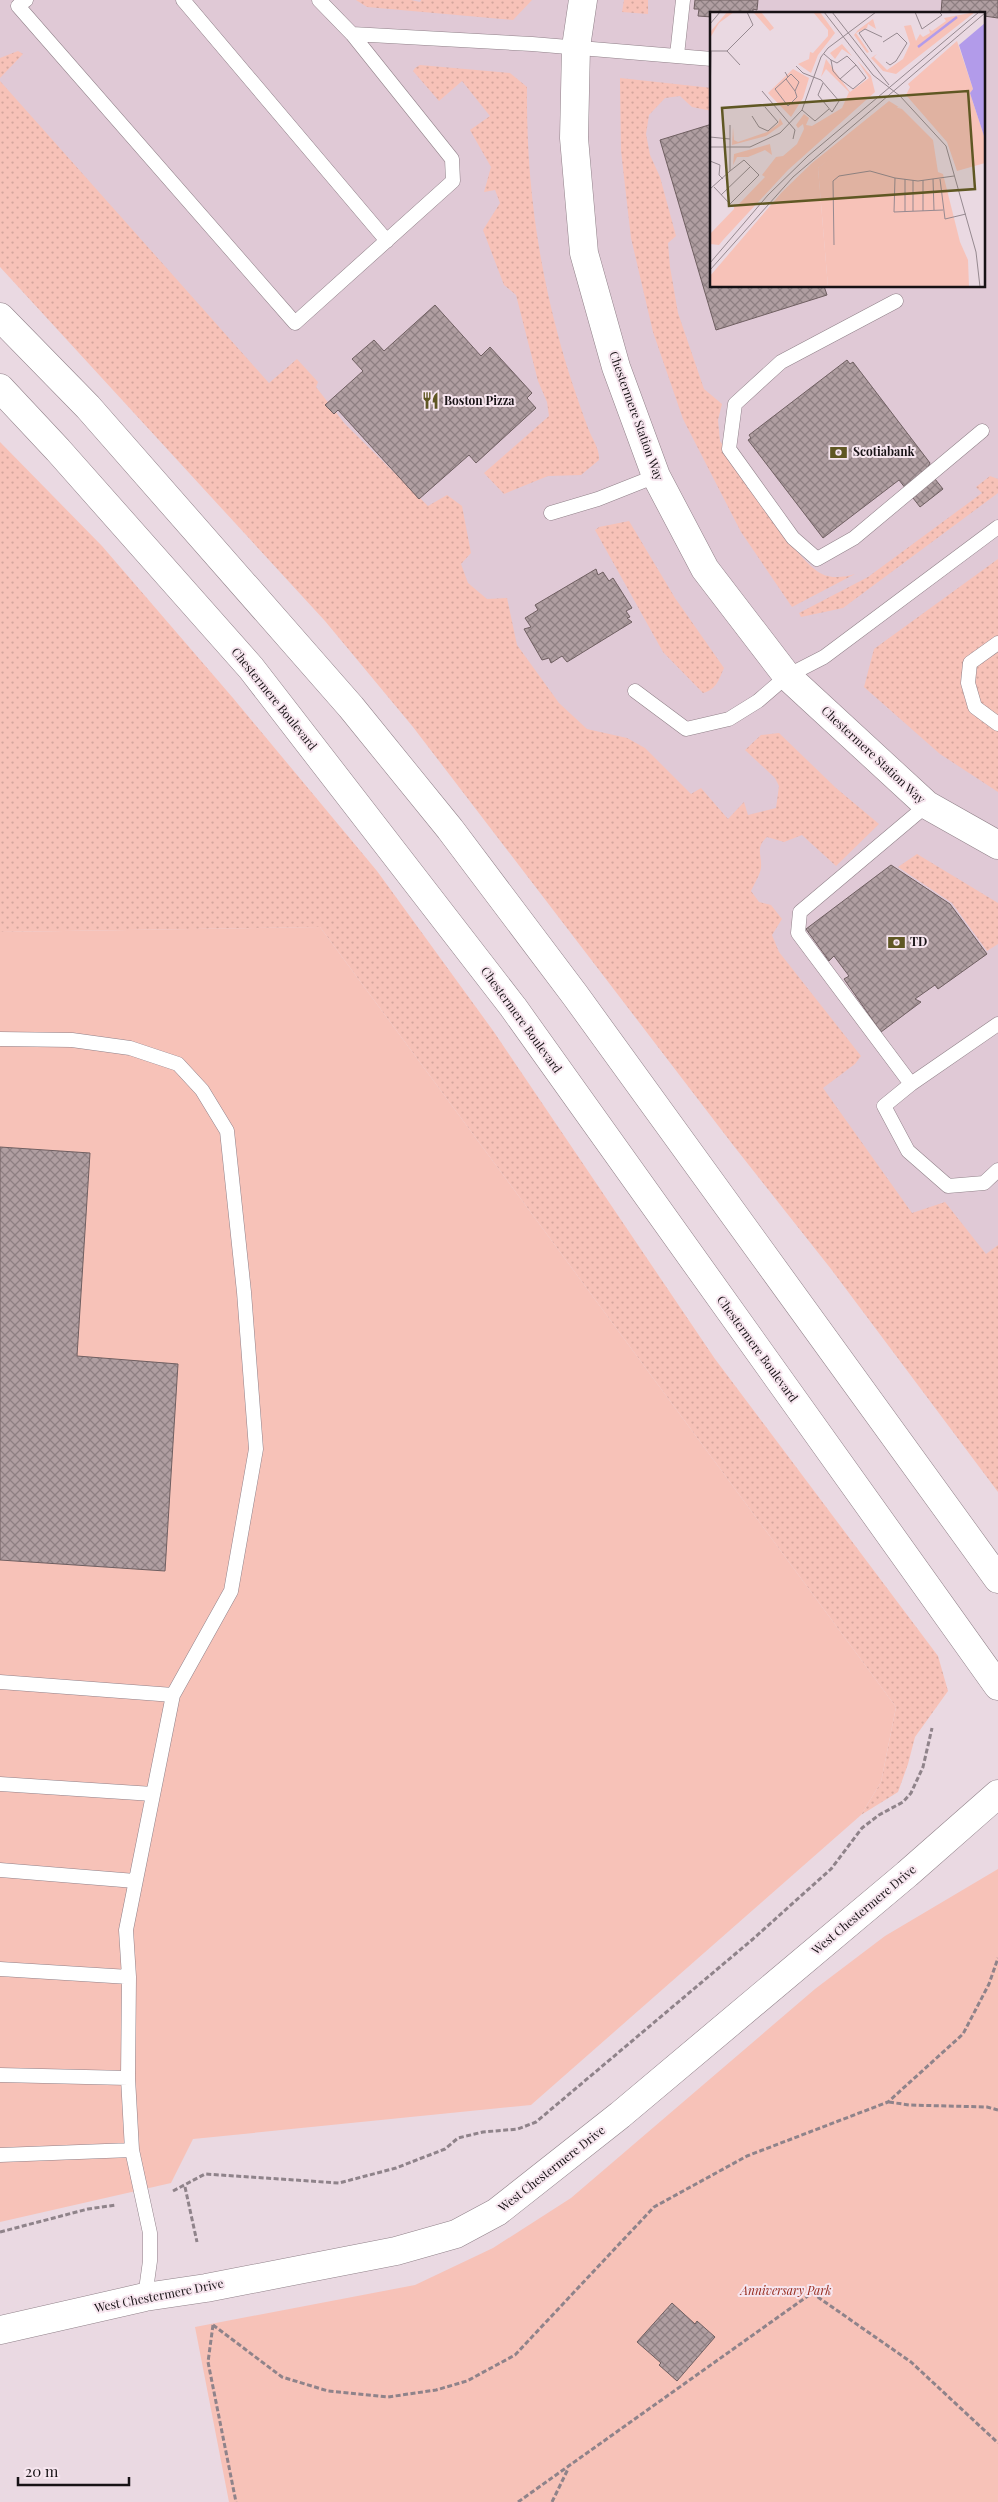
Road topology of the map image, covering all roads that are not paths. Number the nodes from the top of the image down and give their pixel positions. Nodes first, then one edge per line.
1 (26, 0) edge
2 (184, 0) edge
3 (319, 0) edge
4 (583, 0) edge
5 (683, 0) edge
6 (352, 34) junction
7 (576, 47) junction
8 (676, 55) junction
9 (710, 59) edge
10 (387, 241) junction
11 (896, 301) dead end
12 (0, 317) edge
13 (0, 388) edge
14 (982, 431) dead end
15 (656, 476) junction
16 (551, 512) dead end
17 (998, 527) edge
18 (998, 642) edge
19 (787, 676) junction
20 (634, 691) dead end
21 (998, 724) edge
22 (927, 805) junction
23 (998, 845) edge
24 (998, 1024) edge
25 (0, 1039) edge
26 (911, 1084) junction
27 (998, 1170) edge
28 (998, 1579) edge
29 (0, 1682) edge
30 (998, 1686) edge
31 (173, 1694) junction
32 (0, 1784) edge
33 (153, 1794) junction
34 (998, 1794) edge
35 (0, 1870) edge
36 (135, 1881) junction
37 (0, 1968) edge
38 (129, 1977) junction
39 (0, 2075) edge
40 (128, 2078) junction
41 (132, 2150) junction
42 (0, 2155) edge
43 (145, 2297) junction
44 (0, 2330) edge

1 - 10 lane
2 - 10 lane
3 - 6 lane
4 - 7 main road, Chestermere Station Way
5 - 8 lane
6 - 7 lane
6 - 10 lane
7 - 8 lane
7 - 15 main road, Chestermere Station Way
8 - 9 lane
11 - 14 lane
12 - 28 main road
13 - 30 main road, Chestermere Boulevard
15 - 16 lane
15 - 19 main road, Chestermere Station Way
17 - 19 lane
18 - 21 lane
19 - 20 lane
19 - 22 main road, Chestermere Station Way
22 - 23 main road, Chestermere Station Way
22 - 26 lane
24 - 26 lane
25 - 31 lane
26 - 27 lane
29 - 31 lane
31 - 33 lane
32 - 33 lane
33 - 36 lane
34 - 43 main road, West Chestermere Drive
35 - 36 lane
36 - 38 lane
37 - 38 lane
38 - 40 lane
39 - 40 lane
40 - 41 lane
41 - 42 lane
41 - 43 lane
43 - 44 main road, West Chestermere Drive

